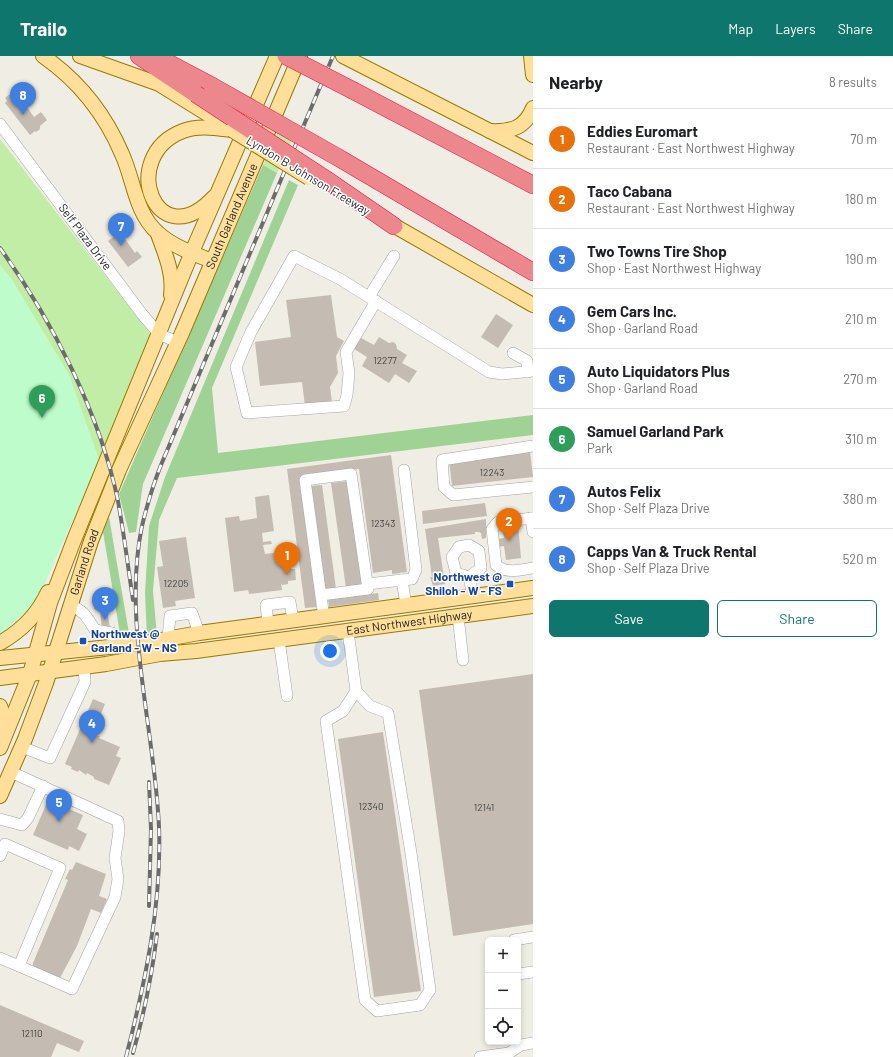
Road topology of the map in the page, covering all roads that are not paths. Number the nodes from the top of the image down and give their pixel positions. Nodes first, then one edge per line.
1 (44, 56) edge
2 (80, 56) edge
3 (139, 56) edge
4 (155, 56) edge
5 (277, 56) edge
6 (286, 56) edge
7 (300, 56) edge
8 (342, 56) edge
9 (531, 56) edge
10 (533, 75) edge
11 (533, 108) edge
12 (0, 124) edge
13 (232, 130) junction
14 (489, 131) junction
15 (533, 153) edge
16 (528, 183) edge
17 (216, 195) junction
18 (394, 226) junction
19 (158, 234) junction
20 (192, 252) junction
21 (394, 256) dead end
22 (212, 260) junction
23 (533, 272) edge
24 (372, 299) junction
25 (533, 304) edge
26 (170, 308) junction
27 (159, 334) junction
28 (179, 337) junction
29 (513, 353) dead end
30 (530, 372) edge
31 (533, 446) edge
32 (404, 470) dead end
33 (533, 487) edge
34 (532, 518) edge
35 (533, 532) edge
36 (74, 540) junction
37 (533, 568) edge
38 (468, 577) dead end
39 (402, 580) junction
40 (368, 584) junction
41 (533, 588) edge
42 (321, 595) junction
43 (473, 596) junction
44 (406, 605) junction
45 (71, 606) junction
46 (533, 606) edge
47 (324, 616) junction
48 (458, 616) junction
49 (408, 622) junction
50 (268, 623) junction
51 (348, 631) junction
52 (198, 633) junction
53 (168, 638) junction
54 (275, 640) junction
55 (0, 643) edge
56 (114, 647) junction
57 (56, 653) junction
58 (36, 654) junction
59 (0, 658) edge
60 (463, 660) dead end
61 (84, 667) junction
62 (50, 671) junction
63 (30, 674) junction
64 (0, 678) edge
65 (356, 691) junction
66 (287, 696) dead end
67 (0, 706) edge
68 (2, 741) edge
69 (22, 747) junction
70 (11, 772) junction
71 (43, 786) junction
72 (0, 796) edge
73 (0, 819) edge
74 (0, 856) edge
75 (533, 937) edge
76 (521, 939) edge
77 (0, 958) edge
78 (19, 966) junction
79 (533, 972) edge
80 (521, 974) edge
81 (533, 1043) edge
82 (521, 1045) junction
83 (480, 1057) edge
84 (522, 1057) edge

1 - 19 main road
2 - 13 main road, Lyndon B Johnson Freeway
3 - 18 highway, bridge
4 - 23 highway, bridge
5 - 17 main road, South Garland Avenue
6 - 16 highway, bridge
7 - 22 main road, South Garland Avenue
8 - 14 main road
9 - 10 main road
11 - 14 main road
12 - 27 street, Self Plaza Drive
13 - 17 main road
13 - 18 main road, Lyndon B Johnson Freeway, bridge
14 - 15 main road
17 - 20 main road, South Garland Avenue
18 - 25 main road, Lyndon B Johnson Freeway
19 - 20 main road
19 - 26 main road
20 - 22 main road
20 - 26 main road, South Garland Avenue
21 - 24 street
22 - 28 main road, South Garland Avenue
24 - 24 street
24 - 30 street
26 - 27 main road, Garland Road
27 - 28 street, Self Plaza Drive
27 - 36 main road, Garland Road
28 - 45 main road, Garland Road
29 - 30 street
31 - 33 street
32 - 39 street
34 - 35 street
34 - 37 street
36 - 55 main road
36 - 58 main road, Garland Road
38 - 43 street
39 - 40 street
39 - 44 street
40 - 42 street
40 - 42 street
41 - 43 main road, East Northwest Highway
42 - 47 street
43 - 44 main road, East Northwest Highway
44 - 47 main road, East Northwest Highway
44 - 49 main road
45 - 56 street
45 - 57 main road, Garland Road
46 - 48 main road, East Northwest Highway
47 - 50 main road, East Northwest Highway
48 - 49 main road, East Northwest Highway
48 - 60 street
49 - 51 main road, East Northwest Highway
50 - 52 main road, East Northwest Highway
50 - 54 main road
51 - 54 main road, East Northwest Highway
51 - 65 street
52 - 53 main road, East Northwest Highway
52 - 53 street
53 - 56 main road, East Northwest Highway
54 - 61 main road, East Northwest Highway
54 - 66 street
56 - 57 main road, East Northwest Highway
57 - 58 main road, East Northwest Highway
57 - 62 main road, Garland Road
58 - 59 main road, East Northwest Highway
58 - 63 main road, Garland Road
61 - 62 main road, East Northwest Highway
61 - 69 street
62 - 63 main road, East Northwest Highway
62 - 69 main road, Garland Road
63 - 64 main road, East Northwest Highway
63 - 68 main road, Garland Road
65 - 65 street
67 - 68 main road
69 - 70 main road, Garland Road
70 - 71 street
70 - 72 main road, Garland Road
71 - 73 street
71 - 78 street
74 - 78 street
75 - 76 street
77 - 78 street
79 - 80 street
81 - 82 street
82 - 83 street
82 - 84 street

